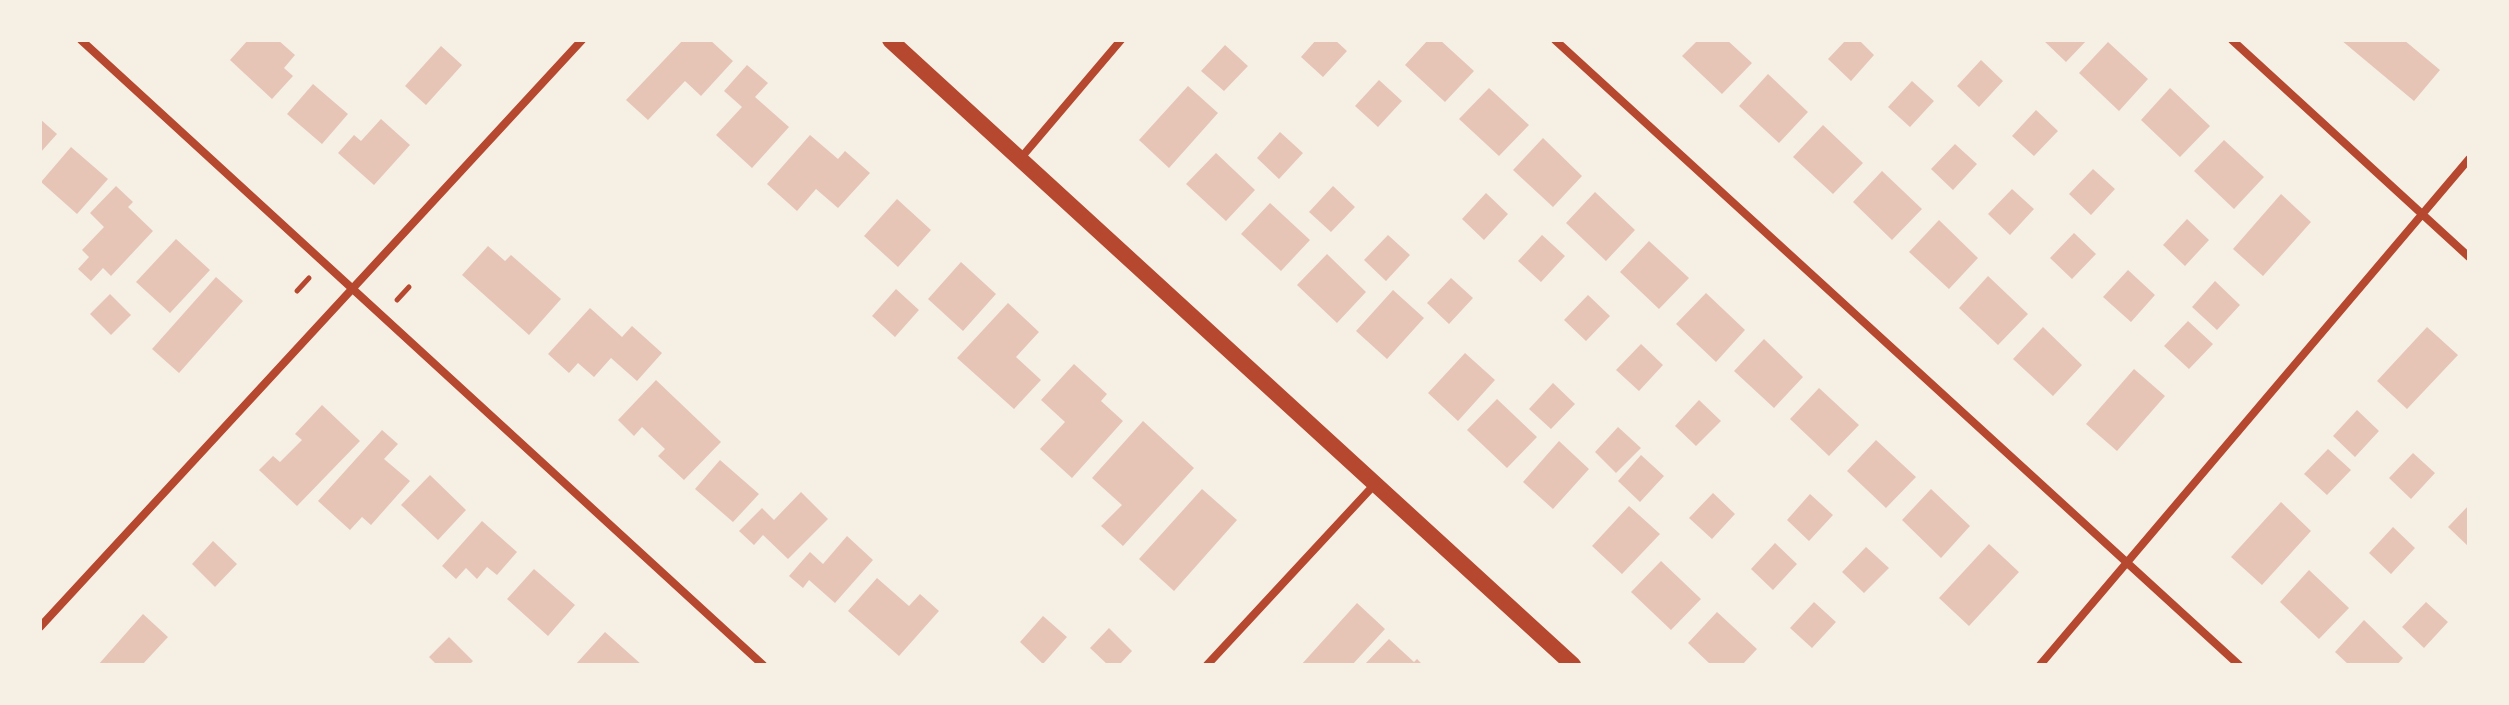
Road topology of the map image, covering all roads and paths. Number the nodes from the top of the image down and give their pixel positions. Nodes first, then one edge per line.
1 (81, 40) edge
2 (582, 40) edge
3 (890, 40) edge
4 (1121, 40) edge
5 (1555, 40) edge
6 (2232, 40) edge
7 (2469, 159) edge
8 (1019, 160) junction
9 (2422, 214) junction
10 (2469, 257) edge
11 (309, 278) dead end
12 (409, 287) dead end
13 (354, 289) junction
14 (297, 291) dead end
15 (397, 300) dead end
16 (1375, 483) junction
17 (2127, 562) junction
18 (40, 627) edge
19 (763, 665) edge
20 (1207, 665) edge
21 (1573, 665) edge
22 (2040, 665) edge
23 (2239, 665) edge

1 - 13 street
2 - 13 street
3 - 8 main road
4 - 8 street
5 - 17 street
6 - 9 street
7 - 9 street
8 - 16 main road
9 - 10 street
9 - 17 street
11 - 14 path
12 - 15 path
13 - 18 street
13 - 19 street
16 - 20 street
16 - 21 main road
17 - 22 street
17 - 23 street

